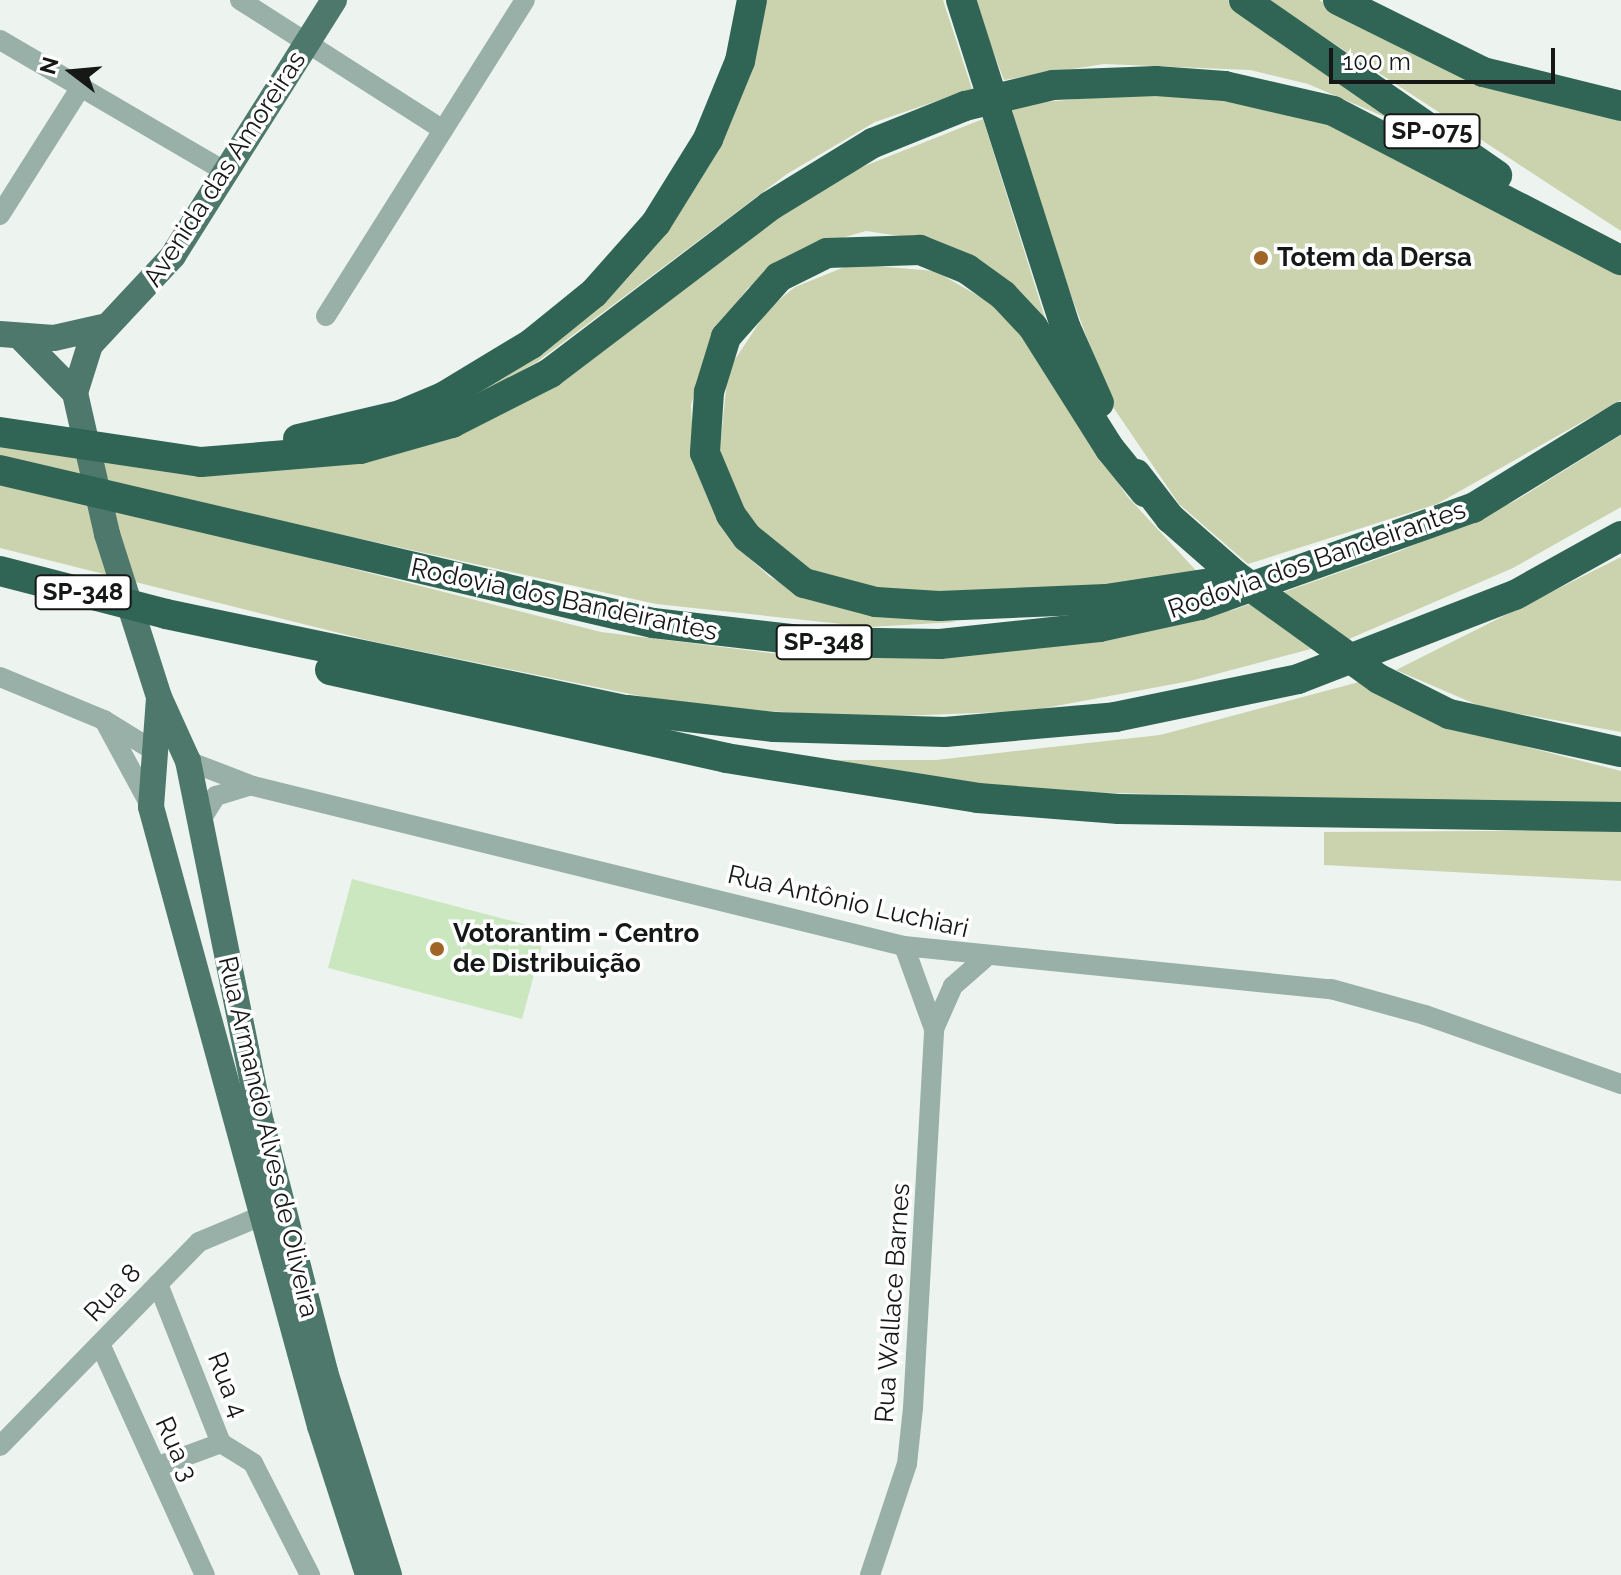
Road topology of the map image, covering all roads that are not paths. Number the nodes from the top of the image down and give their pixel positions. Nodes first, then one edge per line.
1 (240, 0) edge
2 (334, 0) edge
3 (525, 0) edge
4 (752, 0) edge
5 (961, 0) edge
6 (1244, 0) edge
7 (1338, 0) edge
8 (0, 40) edge
9 (308, 43) junction
10 (81, 87) junction
11 (1621, 106) edge
12 (443, 130) junction
13 (228, 173) junction
14 (0, 215) edge
15 (1621, 260) edge
16 (326, 316) dead end
17 (103, 327) junction
18 (12, 337) edge
19 (76, 401) junction
20 (1621, 417) edge
21 (0, 432) edge
22 (68, 444) junction
23 (0, 470) edge
24 (1145, 492) junction
25 (1621, 536) edge
26 (1308, 568) junction
27 (0, 571) edge
28 (166, 614) junction
29 (0, 677) edge
30 (158, 694) junction
31 (104, 720) junction
32 (154, 751) junction
33 (1620, 752) edge
34 (188, 761) junction
35 (253, 786) junction
36 (1621, 817) edge
37 (154, 819) junction
38 (198, 826) junction
39 (904, 946) junction
40 (984, 959) junction
41 (934, 1029) junction
42 (1621, 1084) edge
43 (274, 1211) junction
44 (158, 1284) junction
45 (100, 1344) junction
46 (221, 1443) junction
47 (0, 1446) edge
48 (156, 1467) junction
49 (205, 1575) edge
50 (310, 1575) edge
51 (368, 1575) edge
52 (389, 1575) edge
53 (870, 1575) edge

1 - 9 street
2 - 9 main road, Avenida das Amoreiras
3 - 12 street
4 - 22 highway
5 - 24 highway
6 - 15 highway, SP-075
7 - 11 highway
8 - 10 street
9 - 12 street
9 - 13 main road, Avenida das Amoreiras
10 - 13 street
10 - 14 street
12 - 16 street
13 - 17 main road, Avenida das Amoreiras
15 - 22 highway
17 - 18 main road
17 - 19 main road, Avenida das Amoreiras
18 - 19 main road
19 - 30 main road, Rua Armando Alves de Oliveira
20 - 26 highway, Rodovia dos Bandeirantes / SP-348
21 - 22 highway
23 - 26 highway, Rodovia dos Bandeirantes / SP-348
24 - 26 highway
24 - 33 highway
25 - 28 highway, SP-348
27 - 28 highway, SP-348
28 - 36 highway
29 - 31 street
30 - 32 main road, Rua Armando Alves de Oliveira
30 - 34 main road, Rua Armando Alves de Oliveira
31 - 32 street
31 - 37 street
32 - 34 main road
32 - 37 main road, Rua Armando Alves de Oliveira
34 - 35 street, Rua Antônio Luchiari
34 - 38 main road, Rua Armando Alves de Oliveira
35 - 38 street
35 - 39 street, Rua Antônio Luchiari
37 - 38 main road
37 - 43 main road, Rua Armando Alves de Oliveira
38 - 43 main road, Rua Armando Alves de Oliveira
39 - 40 street, Rua Antônio Luchiari
39 - 41 street, Rua Wallace Barnes
40 - 41 street, Rua Wallace Barnes
40 - 42 street, Rua Antônio Luchiari
41 - 53 street, Rua Wallace Barnes
43 - 44 street, Rua 8
43 - 51 main road, Rua Armando Alves de Oliveira
43 - 52 main road, Rua Armando Alves de Oliveira
44 - 45 street, Rua 8
44 - 46 street, Rua 4
45 - 47 street, Rua 8
45 - 48 street, Rua 3
46 - 48 street
46 - 50 street, Rua 4
48 - 49 street, Rua 3

